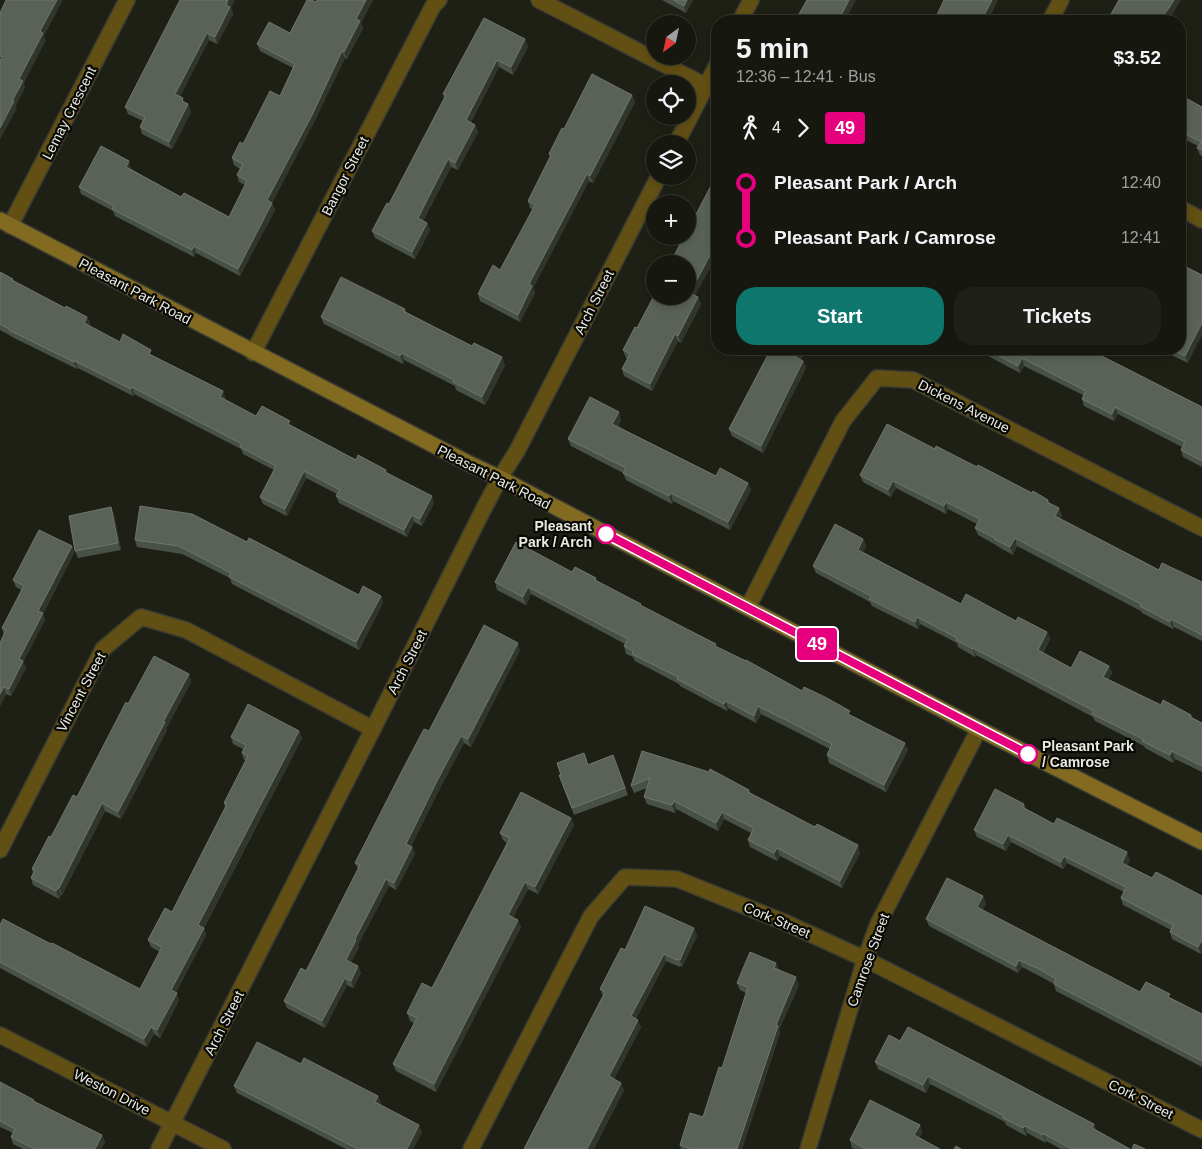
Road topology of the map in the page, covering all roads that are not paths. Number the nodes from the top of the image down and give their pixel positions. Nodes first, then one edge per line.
1 (127, 0) edge
2 (438, 0) edge
3 (540, 0) edge
4 (751, 0) edge
5 (1061, 0) edge
6 (743, 15) edge
7 (1053, 15) edge
8 (711, 76) edge
9 (706, 86) junction
10 (681, 135) edge
11 (654, 185) edge
12 (1186, 211) edge
13 (1202, 220) edge
14 (5, 223) edge
15 (253, 353) junction
16 (500, 478) junction
17 (1202, 528) edge
18 (748, 608) junction
19 (979, 728) junction
20 (373, 729) junction
21 (1202, 842) edge
22 (0, 850) edge
23 (865, 960) junction
24 (0, 1035) edge
25 (173, 1123) junction
26 (1202, 1130) edge
27 (159, 1149) edge
28 (223, 1149) edge
29 (471, 1149) edge
30 (808, 1149) edge

1 - 14 street, Lemay Crescent
2 - 15 street, Bangor Street
3 - 9 street
4 - 6 street
5 - 7 street
8 - 9 street
9 - 10 street
11 - 16 street, Arch Street
12 - 13 street
14 - 15 street, Pleasant Park Road
15 - 16 street, Pleasant Park Road
16 - 18 street, Pleasant Park Road
16 - 20 street, Arch Street
17 - 18 street, Dickens Avenue
18 - 19 street, Pleasant Park Road
19 - 21 street, Pleasant Park Road
19 - 23 street, Camrose Street
20 - 22 street, Vincent Street
20 - 25 street, Arch Street
23 - 26 street, Cork Street
23 - 29 street, Cork Street
23 - 30 street, Camrose Street
24 - 25 street, Weston Drive
25 - 27 street, Arch Street
25 - 28 street, Weston Drive

